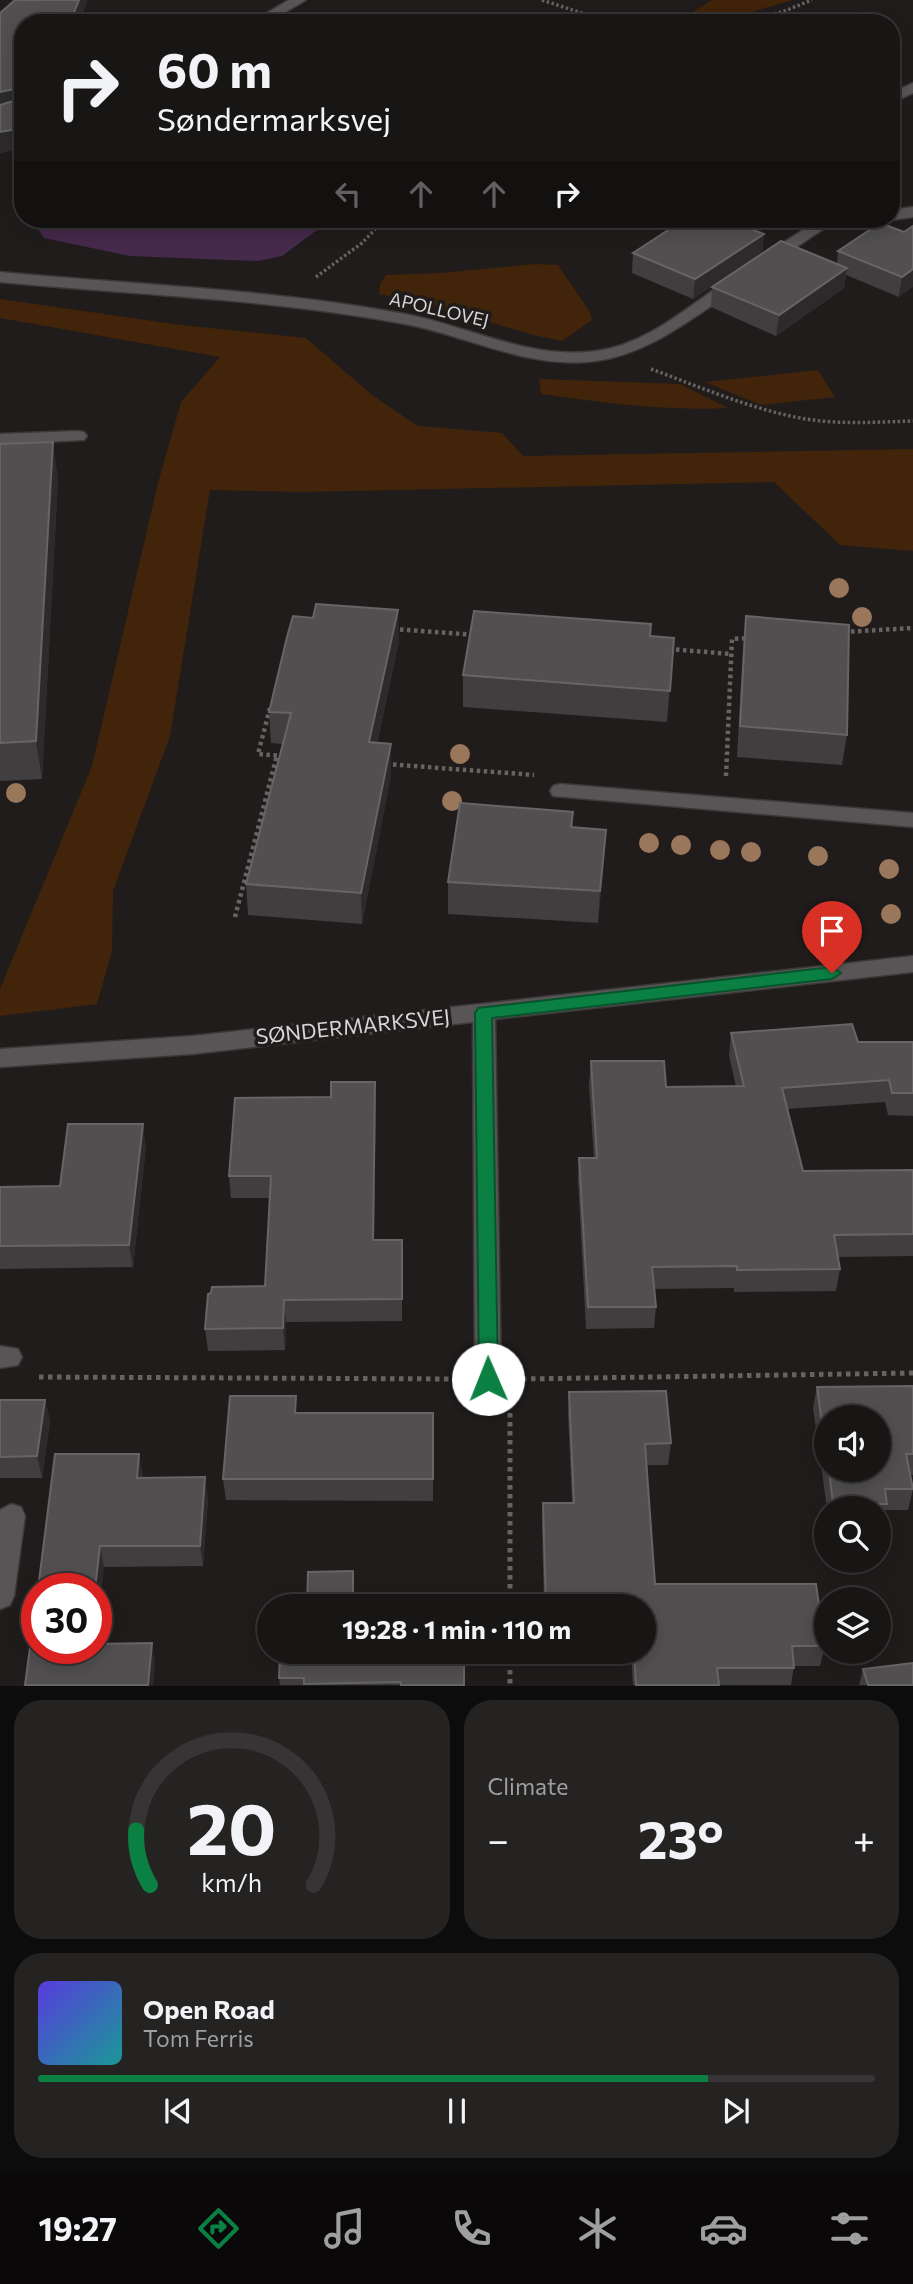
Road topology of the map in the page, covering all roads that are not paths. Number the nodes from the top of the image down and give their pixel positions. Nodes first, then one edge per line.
1 (299, 0) edge
2 (273, 14) edge
3 (816, 228) edge
4 (0, 277) edge
5 (78, 436) dead end
6 (0, 439) edge
7 (560, 790) road end
8 (913, 820) edge
9 (913, 964) edge
10 (484, 1013) junction
11 (0, 1058) edge
12 (488, 1379) road end
13 (11, 1516) dead end
14 (0, 1596) edge

1 - 2 street
3 - 4 street, APOLLOVEJ
5 - 6 street
7 - 8 street
9 - 10 street, SØNDERMARKSVEJ
10 - 11 street, SØNDERMARKSVEJ
10 - 12 street
13 - 14 street

